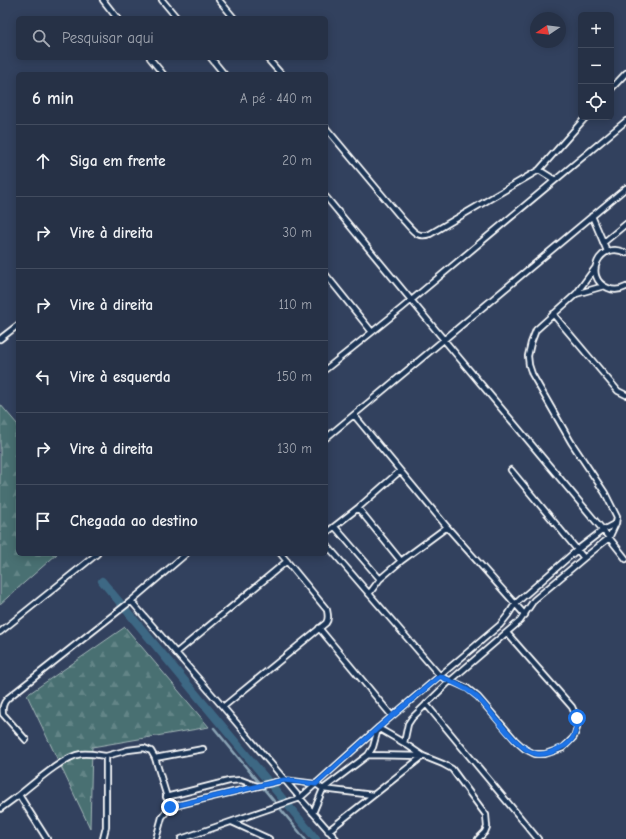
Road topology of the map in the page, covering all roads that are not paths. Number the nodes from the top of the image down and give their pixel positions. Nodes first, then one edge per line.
1 (103, 0) edge
2 (162, 0) edge
3 (219, 0) edge
4 (116, 16) edge
5 (175, 16) edge
6 (232, 16) edge
7 (152, 60) edge
8 (212, 60) edge
9 (269, 60) edge
10 (161, 72) edge
11 (222, 72) edge
12 (279, 72) edge
13 (626, 72) edge
14 (614, 86) edge
15 (583, 120) edge
16 (626, 122) edge
17 (328, 130) edge
18 (539, 170) junction
19 (554, 180) junction
20 (626, 188) edge
21 (328, 199) edge
22 (592, 216) junction
23 (626, 224) edge
24 (604, 242) junction
25 (607, 251) junction
26 (626, 253) edge
27 (595, 268) junction
28 (328, 277) edge
29 (604, 286) junction
30 (626, 287) edge
31 (576, 294) junction
32 (411, 300) junction
33 (554, 314) junction
34 (16, 326) edge
35 (372, 332) junction
36 (0, 339) edge
37 (444, 340) junction
38 (328, 368) edge
39 (626, 396) edge
40 (354, 415) junction
41 (328, 436) edge
42 (511, 470) dead end
43 (400, 471) junction
44 (358, 508) junction
45 (616, 523) junction
46 (335, 527) junction
47 (446, 527) junction
48 (603, 530) junction
49 (328, 532) edge
50 (609, 538) junction
51 (328, 546) edge
52 (577, 550) junction
53 (95, 556) edge
54 (184, 556) edge
55 (283, 556) edge
56 (584, 558) junction
57 (626, 559) edge
58 (287, 561) junction
59 (401, 561) junction
60 (380, 579) junction
61 (369, 594) junction
62 (131, 601) junction
63 (515, 604) junction
64 (525, 615) junction
65 (319, 628) junction
66 (0, 632) edge
67 (507, 633) junction
68 (176, 653) junction
69 (440, 676) junction
70 (450, 681) junction
71 (426, 704) junction
72 (223, 707) junction
73 (392, 716) junction
74 (378, 728) junction
75 (26, 740) dead end
76 (404, 743) junction
77 (203, 748) dead end
78 (368, 755) junction
79 (106, 756) junction
80 (423, 756) junction
81 (155, 758) junction
82 (284, 780) junction
83 (316, 784) junction
84 (258, 786) junction
85 (323, 789) junction
86 (19, 795) junction
87 (373, 795) junction
88 (166, 797) junction
89 (300, 798) junction
90 (170, 807) junction
91 (0, 809) edge
92 (312, 813) junction
93 (232, 822) junction
94 (328, 831) junction
95 (47, 839) edge
96 (103, 839) edge
97 (156, 839) edge
98 (181, 839) edge
99 (268, 839) edge
100 (336, 839) edge
101 (478, 839) edge
102 (538, 839) edge

1 - 4 lane
2 - 5 lane
3 - 6 lane
7 - 10 lane
8 - 11 lane
9 - 12 lane
13 - 14 lane
15 - 18 lane
16 - 19 lane
17 - 18 lane
18 - 19 lane
19 - 32 lane
20 - 22 lane
21 - 32 lane
22 - 24 lane
22 - 37 lane
23 - 24 lane
24 - 25 lane
25 - 26 lane
25 - 27 lane
27 - 29 lane
27 - 31 lane
28 - 35 lane
29 - 30 lane
29 - 31 lane
31 - 33 lane
32 - 35 lane
32 - 37 lane
33 - 39 lane
33 - 45 lane
34 - 36 lane
35 - 38 lane
37 - 40 lane
37 - 48 lane
40 - 41 lane
40 - 43 lane
42 - 52 lane
43 - 44 lane
43 - 47 lane
44 - 46 lane
44 - 59 lane
45 - 48 lane
45 - 50 lane
46 - 49 lane
46 - 60 lane
47 - 59 lane
47 - 63 lane
48 - 50 lane
48 - 52 lane
50 - 56 lane
50 - 57 lane
51 - 61 lane
52 - 56 lane
52 - 63 lane
53 - 66 lane
54 - 62 lane
55 - 58 lane
56 - 64 lane
58 - 65 lane
58 - 68 lane
59 - 60 lane
60 - 61 lane
61 - 69 lane
62 - 68 lane
62 - 75 lane
63 - 64 lane
63 - 69 lane
64 - 67 lane
65 - 72 lane
65 - 73 lane
67 - 70 lane
67 - 70 lane
68 - 72 lane
69 - 70 lane
69 - 73 lane
70 - 71 lane
71 - 76 lane
71 - 102 lane
72 - 82 lane
73 - 74 lane
74 - 76 lane
74 - 78 lane
74 - 83 lane
76 - 80 lane
77 - 81 lane
78 - 80 lane
78 - 85 lane
79 - 81 lane
79 - 86 lane
79 - 96 lane
80 - 87 lane
80 - 101 lane
81 - 88 lane
82 - 83 lane
82 - 84 lane
82 - 89 lane
83 - 85 lane
83 - 89 lane
84 - 88 lane
84 - 90 lane
85 - 87 lane
85 - 92 lane
86 - 91 lane
86 - 95 lane
87 - 94 lane
88 - 90 lane
89 - 92 lane
89 - 93 lane
90 - 97 lane
92 - 94 lane
93 - 98 lane
93 - 99 lane
94 - 100 lane

